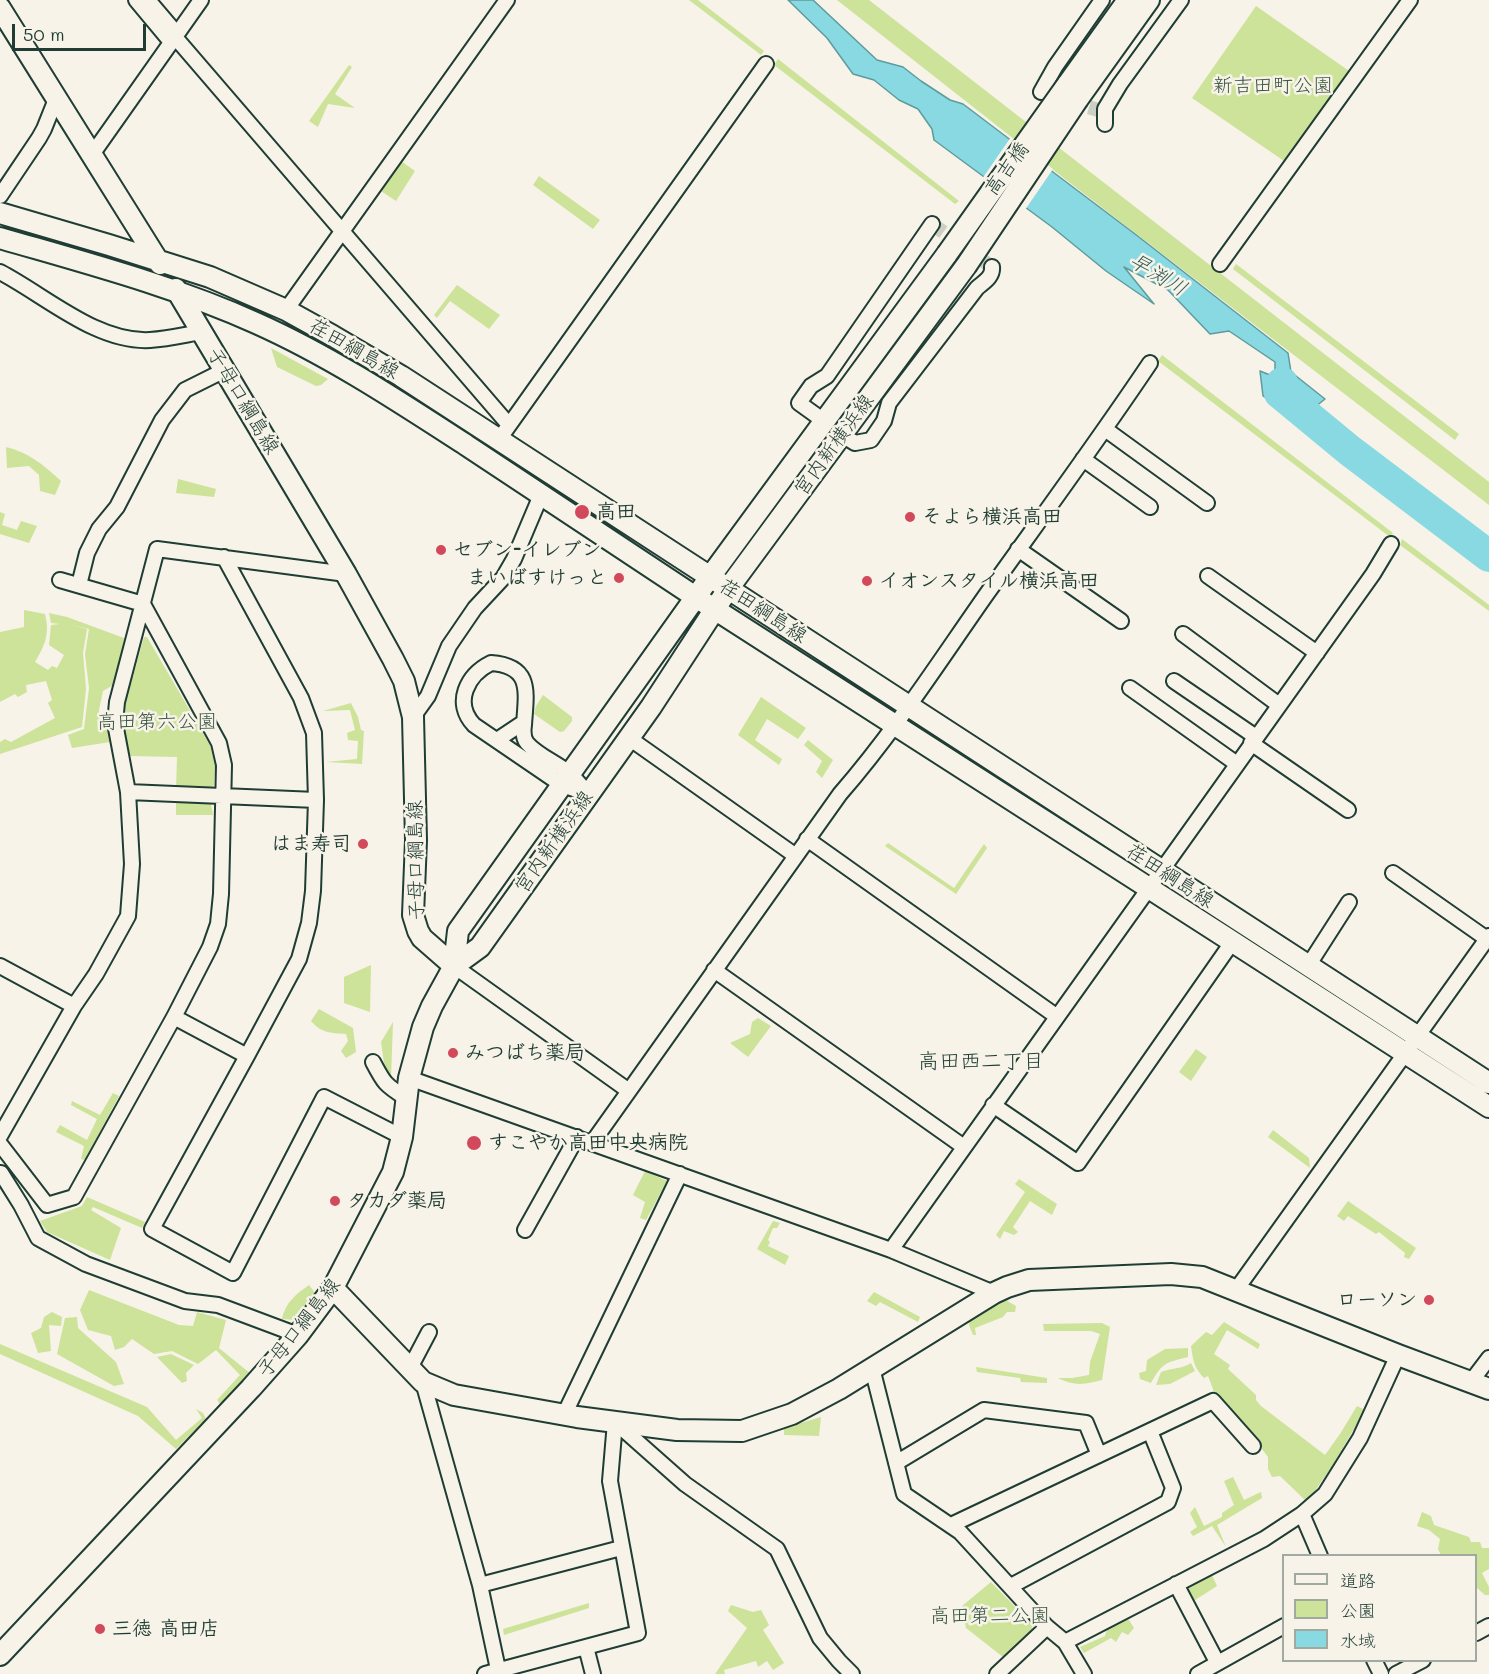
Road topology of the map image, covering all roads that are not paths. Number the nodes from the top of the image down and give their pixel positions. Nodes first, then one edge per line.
1 (136, 0) edge
2 (148, 0) edge
3 (201, 0) edge
4 (507, 0) edge
5 (1102, 0) edge
6 (1128, 0) edge
7 (1149, 0) edge
8 (1181, 0) edge
9 (1410, 0) edge
10 (0, 8) edge
11 (174, 38) junction
12 (766, 64) dead end
13 (1041, 92) dead end
14 (1073, 92) junction
15 (56, 99) junction
16 (1105, 124) dead end
17 (91, 156) junction
18 (0, 196) edge
19 (0, 213) edge
20 (932, 224) dead end
21 (343, 232) junction
22 (0, 237) edge
23 (947, 254) joint
24 (157, 261) junction
25 (1220, 264) dead end
26 (992, 267) dead end
27 (0, 272) edge
28 (178, 292) junction
29 (286, 310) junction
30 (201, 332) junction
31 (1150, 363) dead end
32 (225, 370) junction
33 (824, 421) junction
34 (1105, 429) junction
35 (504, 433) junction
36 (842, 435) junction
37 (1083, 459) junction
38 (541, 495) junction
39 (1207, 503) dead end
40 (1150, 507) dead end
41 (1391, 544) dead end
42 (1018, 549) junction
43 (224, 557) junction
44 (346, 574) junction
45 (1208, 576) dead end
46 (710, 577) junction
47 (60, 580) dead end
48 (79, 585) junction
49 (728, 589) junction
50 (696, 597) junction
51 (143, 604) junction
52 (716, 608) junction
53 (1122, 621) dead end
54 (1183, 634) dead end
55 (1317, 652) junction
56 (1174, 681) dead end
57 (1130, 688) dead end
58 (1279, 705) junction
59 (909, 706) junction
60 (413, 717) junction
61 (524, 722) junction
62 (896, 724) junction
63 (629, 738) junction
64 (496, 740) junction
65 (1254, 740) junction
66 (1237, 764) junction
67 (566, 779) junction
68 (128, 792) junction
69 (588, 794) junction
70 (223, 796) junction
71 (316, 800) junction
72 (1348, 810) dead end
73 (807, 839) junction
74 (796, 856) junction
75 (1393, 873) dead end
76 (1155, 879) junction
77 (1349, 902) dead end
78 (1488, 938) edge
79 (1233, 941) junction
80 (0, 966) edge
81 (454, 966) junction
82 (1308, 966) junction
83 (714, 970) junction
84 (74, 1006) junction
85 (1056, 1016) junction
86 (174, 1017) junction
87 (1417, 1037) junction
88 (1406, 1053) junction
89 (247, 1056) junction
90 (373, 1062) dead end
91 (409, 1078) junction
92 (1489, 1083) edge
93 (629, 1091) junction
94 (406, 1098) junction
95 (993, 1105) junction
96 (1489, 1107) edge
97 (0, 1136) edge
98 (402, 1137) junction
99 (576, 1137) junction
100 (592, 1143) junction
101 (0, 1144) edge
102 (964, 1147) junction
103 (1, 1173) edge
104 (681, 1174) junction
105 (525, 1230) dead end
106 (891, 1250) junction
107 (333, 1288) junction
108 (1236, 1290) junction
109 (994, 1293) junction
110 (429, 1332) dead end
111 (298, 1335) junction
112 (1398, 1355) junction
113 (1489, 1358) edge
114 (872, 1368) junction
115 (416, 1375) junction
116 (1480, 1386) edge
117 (564, 1415) junction
118 (615, 1422) junction
119 (1150, 1431) junction
120 (1253, 1446) dead end
121 (1099, 1455) junction
122 (896, 1463) junction
123 (1302, 1514) junction
124 (951, 1525) junction
125 (621, 1548) junction
126 (1319, 1554) edge
127 (1176, 1584) junction
128 (480, 1585) junction
129 (1011, 1586) junction
130 (1047, 1627) junction
131 (1282, 1627) edge
132 (1065, 1642) junction
133 (586, 1647) junction
134 (0, 1655) edge
135 (1217, 1662) junction
136 (1419, 1662) edge
137 (494, 1673) edge
138 (593, 1674) edge
139 (852, 1674) edge
140 (997, 1674) edge
141 (1084, 1674) edge
142 (1198, 1674) edge
143 (1396, 1674) edge

1 - 11 street
2 - 11 street
3 - 11 street
4 - 21 street
5 - 13 street
6 - 14 main road, 宮内新横浜線
7 - 14 main road, 宮内新横浜線
8 - 16 street
9 - 25 street
10 - 15 main road, 子母口綱島線
11 - 17 street
11 - 21 street
12 - 35 street
14 - 23 main road, 高吉橋, bridge
14 - 36 main road, 宮内新横浜線, bridge
15 - 17 main road, 子母口綱島線
15 - 18 street
17 - 24 main road, 子母口綱島線
19 - 24 main road, 荏田綱島線
20 - 33 street
21 - 29 street
21 - 35 street
22 - 28 main road, 荏田綱島線
23 - 33 main road, 宮内新横浜線
24 - 28 main road, 子母口綱島線
24 - 29 main road, 荏田綱島線
26 - 36 street
27 - 30 street
28 - 30 main road, 子母口綱島線
28 - 38 main road, 荏田綱島線
29 - 35 main road, 荏田綱島線
30 - 32 main road, 子母口綱島線
31 - 34 street
32 - 44 main road, 子母口綱島線
32 - 48 street
33 - 46 main road, 宮内新横浜線
34 - 37 street
34 - 39 street
35 - 46 main road, 荏田綱島線
36 - 49 main road, 宮内新横浜線
37 - 40 street
37 - 42 street
38 - 50 main road, 荏田綱島線
38 - 60 street
41 - 55 street
42 - 53 street
42 - 59 street
43 - 44 street
43 - 51 street
43 - 71 street
44 - 60 main road, 子母口綱島線
45 - 55 street
46 - 49 main road, 荏田綱島線
46 - 50 main road, 宮内新横浜線
47 - 48 street
48 - 51 street
49 - 52 main road, 宮内新横浜線
49 - 59 main road, 荏田綱島線
50 - 52 main road, 荏田綱島線
50 - 67 main road, 宮内新横浜線
51 - 68 street
51 - 70 street
52 - 62 main road, 荏田綱島線
52 - 63 main road, 宮内新横浜線
54 - 58 street
55 - 58 street
56 - 65 street
57 - 66 street
58 - 65 street
59 - 62 street
59 - 76 main road, 荏田綱島線
60 - 81 main road, 子母口綱島線
61 - 64 street
61 - 64 street
61 - 67 street
62 - 73 street
62 - 76 main road, 荏田綱島線
63 - 69 main road, 宮内新横浜線
63 - 74 street
64 - 67 street
65 - 66 street
65 - 72 street
66 - 76 street
67 - 69 street
67 - 81 main road, 宮内新横浜線
68 - 70 street
68 - 84 street
69 - 81 main road, 宮内新横浜線
70 - 71 street
70 - 86 street
71 - 89 street
73 - 74 street
73 - 85 street
74 - 83 street
75 - 78 street
76 - 79 main road, 荏田綱島線
76 - 82 main road, 荏田綱島線
76 - 85 street
77 - 82 street
78 - 87 street
79 - 88 main road, 荏田綱島線
79 - 95 street
80 - 84 street
81 - 91 main road, 子母口綱島線
81 - 93 street
82 - 87 main road, 荏田綱島線
83 - 93 street
83 - 102 street
84 - 97 street
85 - 95 street
86 - 89 street
86 - 101 street
87 - 88 street
87 - 92 main road, 荏田綱島線
88 - 96 main road, 荏田綱島線
88 - 108 street
89 - 98 street
90 - 94 street
91 - 94 main road, 子母口綱島線
91 - 99 street
93 - 100 street
94 - 98 main road, 子母口綱島線
95 - 102 street
98 - 107 main road, 子母口綱島線
99 - 100 street
99 - 105 street
100 - 104 street
102 - 106 street
103 - 111 street
104 - 106 street
104 - 117 street
106 - 109 street
107 - 111 main road, 子母口綱島線
107 - 115 main road
108 - 109 main road
108 - 112 main road
109 - 114 main road
110 - 115 street
111 - 134 main road, 子母口綱島線
112 - 116 main road
112 - 123 street
113 - 116 street
114 - 118 main road
114 - 122 street
115 - 117 main road
115 - 128 street
117 - 118 main road
118 - 125 street
118 - 139 street
119 - 120 street
119 - 121 street
119 - 129 street
121 - 122 street
121 - 124 street
122 - 124 street
123 - 126 street
123 - 127 street
124 - 129 street
125 - 128 street
125 - 133 street
127 - 132 street
127 - 135 street
128 - 137 street
129 - 130 street
130 - 132 street
130 - 140 street
131 - 135 street
132 - 141 street
133 - 137 street
133 - 138 street
135 - 142 street
136 - 143 street

